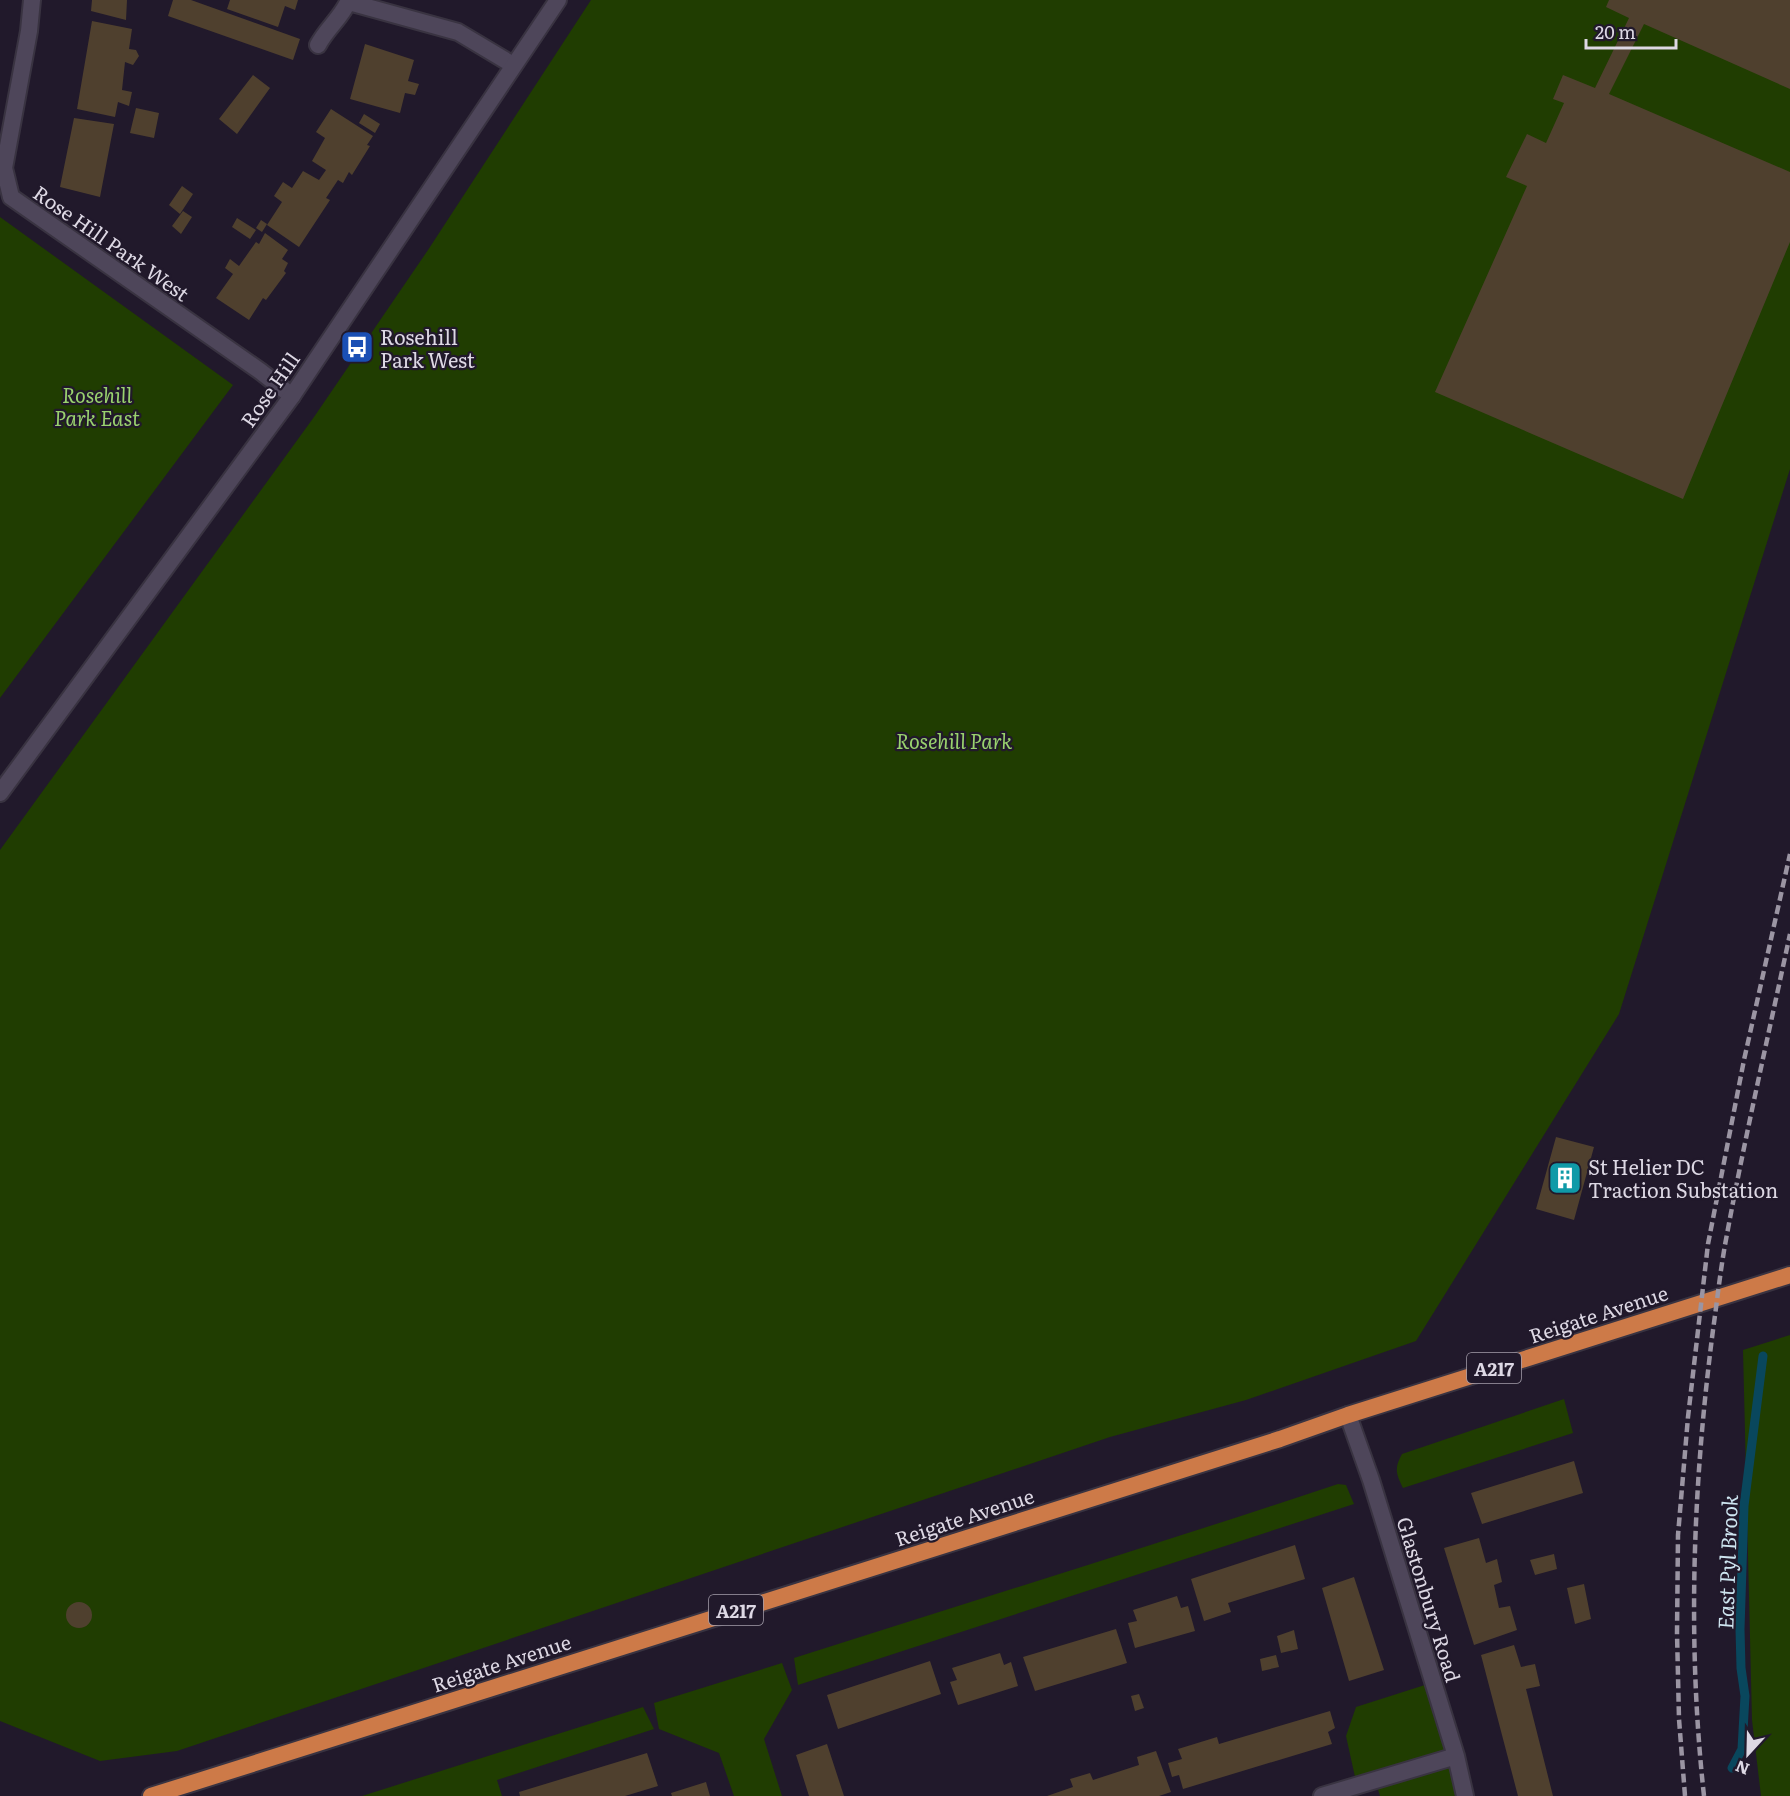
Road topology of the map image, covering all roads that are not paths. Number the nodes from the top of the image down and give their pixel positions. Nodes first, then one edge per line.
1 (32, 0) edge
2 (558, 0) edge
3 (349, 1) edge
4 (318, 45) dead end
5 (513, 65) junction
6 (292, 396) junction
7 (0, 793) edge
8 (1790, 1275) edge
9 (1348, 1415) junction
10 (1456, 1756) junction
11 (151, 1796) edge
12 (1322, 1796) edge
13 (1465, 1796) edge

1 - 6 street, Rose Hill Park West
2 - 5 street, Rose Hill
3 - 4 street
3 - 5 street
5 - 6 street, Rose Hill
6 - 7 street, Rose Hill
8 - 9 highway, Reigate Avenue / A217
9 - 10 street, Glastonbury Road
9 - 11 highway, Reigate Avenue / A217
10 - 12 street
10 - 13 street, Glastonbury Road

